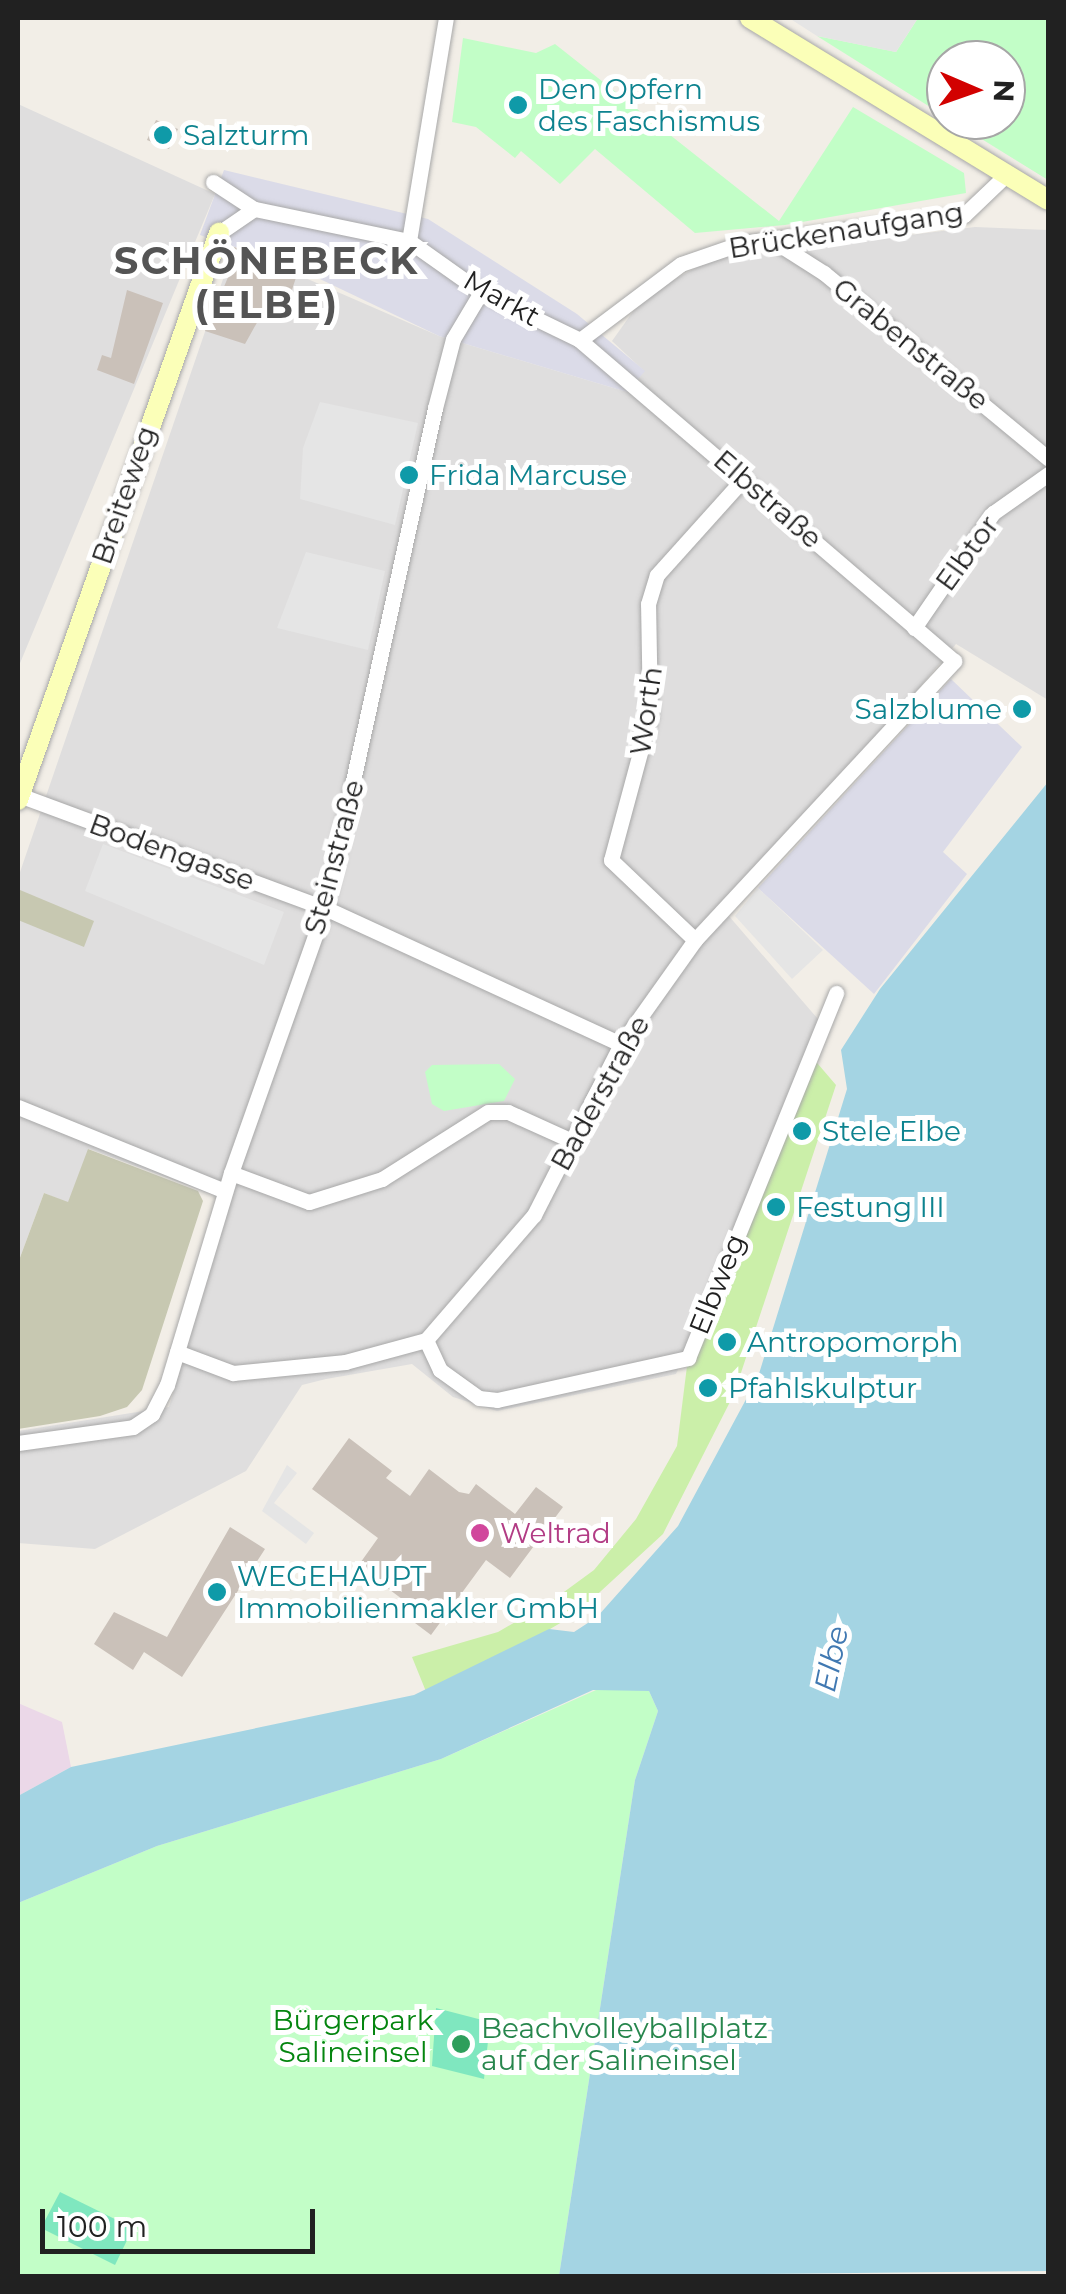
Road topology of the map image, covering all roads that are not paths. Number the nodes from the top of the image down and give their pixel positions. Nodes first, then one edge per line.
1 (446, 18) edge
2 (750, 18) edge
3 (1004, 176) junction
4 (213, 182) dead end
5 (1048, 200) edge
6 (254, 209) junction
7 (219, 234) joint
8 (768, 238) junction
9 (409, 241) junction
10 (481, 292) junction
11 (580, 340) junction
12 (1048, 458) edge
13 (1048, 474) edge
14 (744, 478) junction
15 (914, 628) junction
16 (954, 661) joint
17 (18, 797) edge
18 (325, 908) junction
19 (694, 940) junction
20 (836, 993) dead end
21 (621, 1044) junction
22 (18, 1108) edge
23 (570, 1140) junction
24 (231, 1173) junction
25 (225, 1191) junction
26 (426, 1340) junction
27 (177, 1352) junction
28 (18, 1443) edge

1 - 9 street
2 - 3 street
3 - 5 street
3 - 8 street, Brückenaufgang
4 - 6 street
6 - 7 street, Breiteweg
6 - 9 street, Markt
7 - 17 street, Breiteweg
8 - 11 street, Brückenaufgang
8 - 12 street, Grabenstraße
9 - 10 street, Markt
10 - 11 street, Markt
10 - 18 street, Steinstraße
11 - 14 street, Elbstraße
13 - 15 street, Elbtor
14 - 15 street, Elbstraße
14 - 19 street, Worth
15 - 16 street, Elbstraße
16 - 19 street, Baderstraße
17 - 18 street, Bodengasse
18 - 21 street, Bodengasse
18 - 24 street, Steinstraße
19 - 21 street, Baderstraße
20 - 26 street, Elbweg
21 - 23 street, Baderstraße
22 - 25 street
23 - 24 street
23 - 26 street, Baderstraße
24 - 25 street, Steinstraße
25 - 27 street, Steinstraße
26 - 27 street
27 - 28 street, Steinstraße

